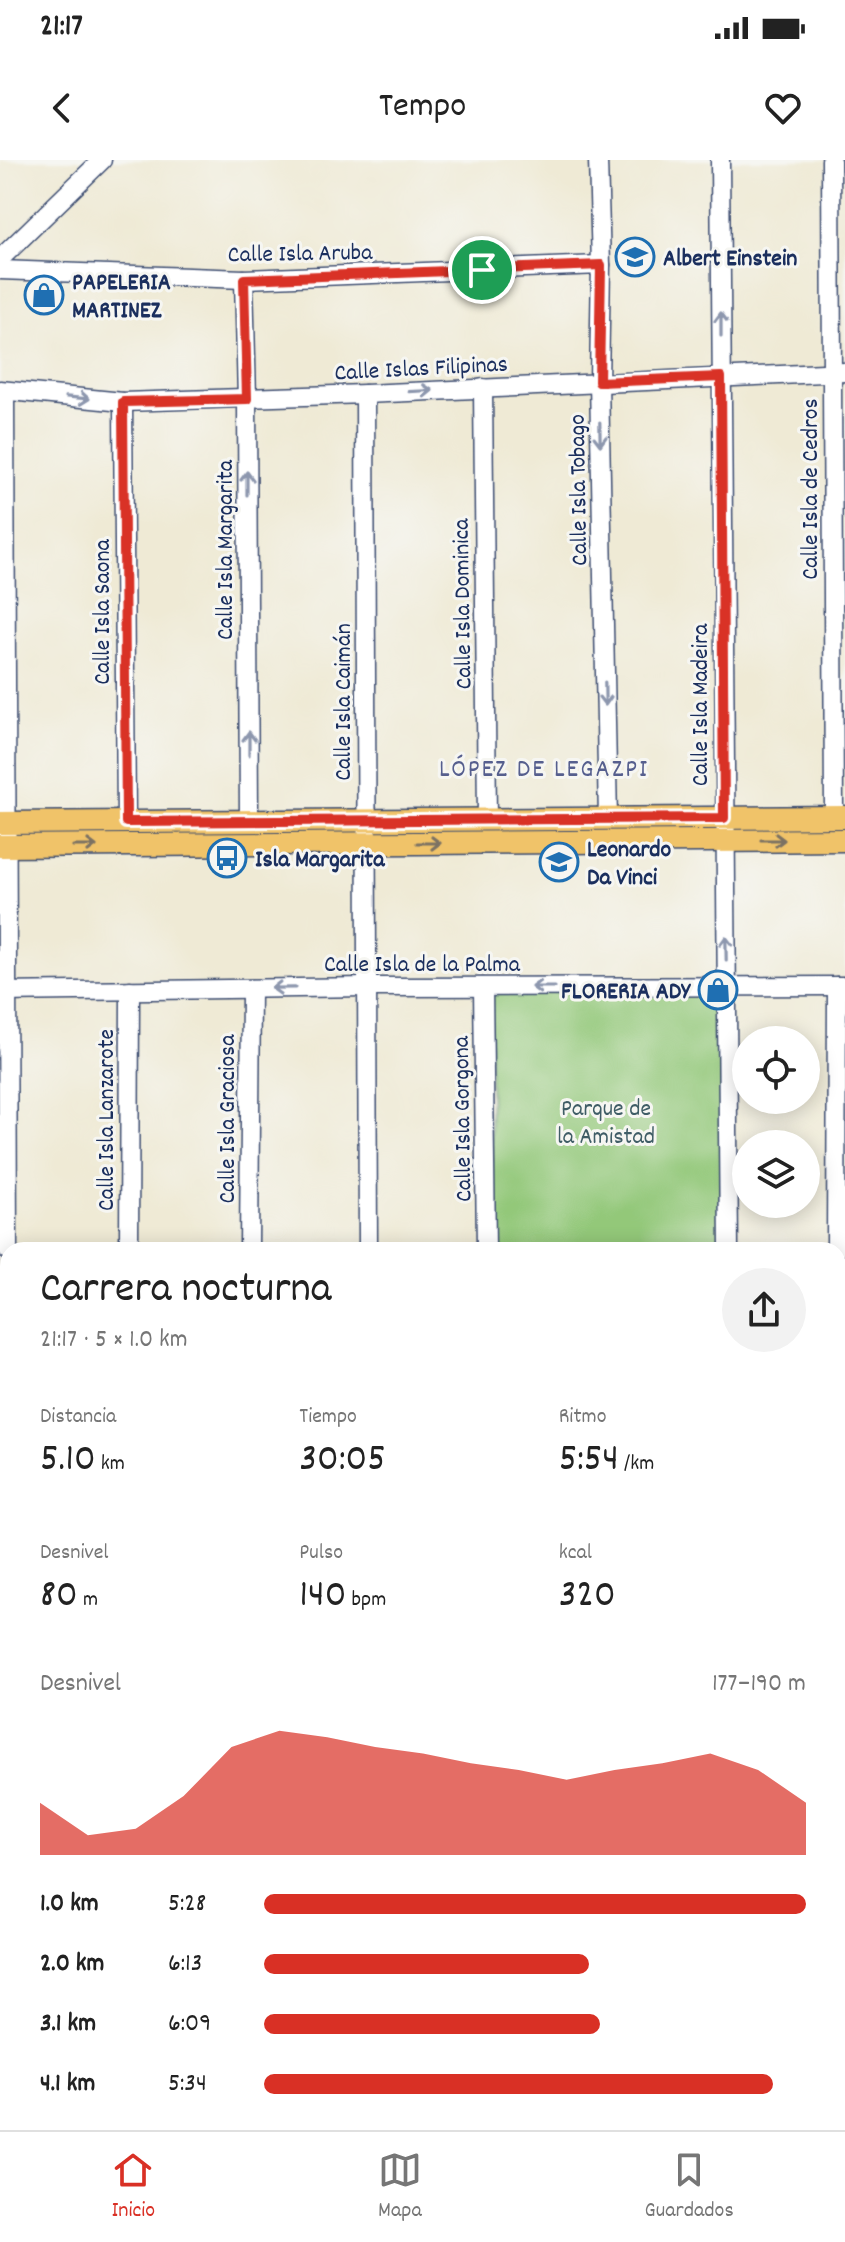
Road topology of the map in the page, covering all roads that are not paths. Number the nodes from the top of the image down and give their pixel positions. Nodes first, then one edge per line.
1 (102, 160) edge
2 (598, 160) edge
3 (720, 160) edge
4 (831, 160) edge
5 (0, 259) edge
6 (601, 265) junction
7 (0, 270) edge
8 (244, 279) junction
9 (839, 372) edge
10 (721, 377) junction
11 (599, 382) junction
12 (483, 388) junction
13 (3, 390) edge
14 (365, 394) junction
15 (247, 399) junction
16 (123, 402) junction
17 (840, 817) edge
18 (724, 818) junction
19 (608, 819) junction
20 (487, 820) junction
21 (249, 821) junction
22 (367, 821) junction
23 (126, 822) junction
24 (3, 823) edge
25 (845, 840) edge
26 (724, 841) junction
27 (367, 844) junction
28 (4, 846) edge
29 (726, 986) junction
30 (841, 986) edge
31 (368, 987) junction
32 (483, 987) junction
33 (251, 989) junction
34 (130, 990) junction
35 (4, 992) edge
36 (8, 1242) edge
37 (129, 1242) edge
38 (249, 1242) edge
39 (368, 1242) edge
40 (486, 1242) edge
41 (729, 1242) edge
42 (836, 1242) edge

1 - 5 street
2 - 6 street, Calle Isla Tobago
10 -> 3 street, Calle Isla Madeira
4 - 9 street, Calle Isla de Cedros
6 - 8 street, Calle Isla Aruba
6 - 11 street, Calle Isla Tobago
7 - 8 street, Calle Isla Aruba
8 - 15 street, Calle Isla Margarita
9 - 10 street, Calle Islas Filipinas
9 - 17 street, Calle Isla de Cedros
10 - 11 street, Calle Islas Filipinas
10 - 18 street, Calle Isla Madeira
11 - 12 street, Calle Islas Filipinas
11 -> 19 street, Calle Isla Tobago
14 -> 12 street, Calle Islas Filipinas
12 - 20 street, Calle Isla Dominica
13 -> 16 street, Calle Islas Filipinas
13 - 24 street
14 - 15 street, Calle Islas Filipinas
14 - 22 street, Calle Isla Caimán
15 - 16 street, Calle Islas Filipinas
21 -> 15 street, Calle Isla Margarita
16 - 23 street, Calle Isla Saona
17 - 18 main road
18 - 19 main road
18 - 26 street, Calle Isla Madeira
19 - 20 main road
20 - 22 main road
21 - 22 main road
21 - 23 main road
22 - 27 street, Calle Isla Caimán
23 - 24 main road
24 - 28 street
26 -> 25 main road
27 -> 26 main road
29 -> 26 street, Calle Isla Madeira
28 -> 27 main road
27 - 31 street, Calle Isla Caimán
28 - 35 street
29 - 30 street, Calle Isla de la Palma
29 -> 32 street, Calle Isla de la Palma
29 - 41 street, Calle Isla Madeira
30 - 42 street
31 - 32 street, Calle Isla de la Palma
31 -> 33 street, Calle Isla de la Palma
31 - 39 street, Calle Isla Caimán
32 - 40 street, Calle Isla Gorgona
33 - 34 street, Calle Isla de la Palma
33 - 38 street, Calle Isla Graciosa
34 - 35 street, Calle Isla de la Palma
34 - 37 street, Calle Isla Lanzarote
35 - 36 street

